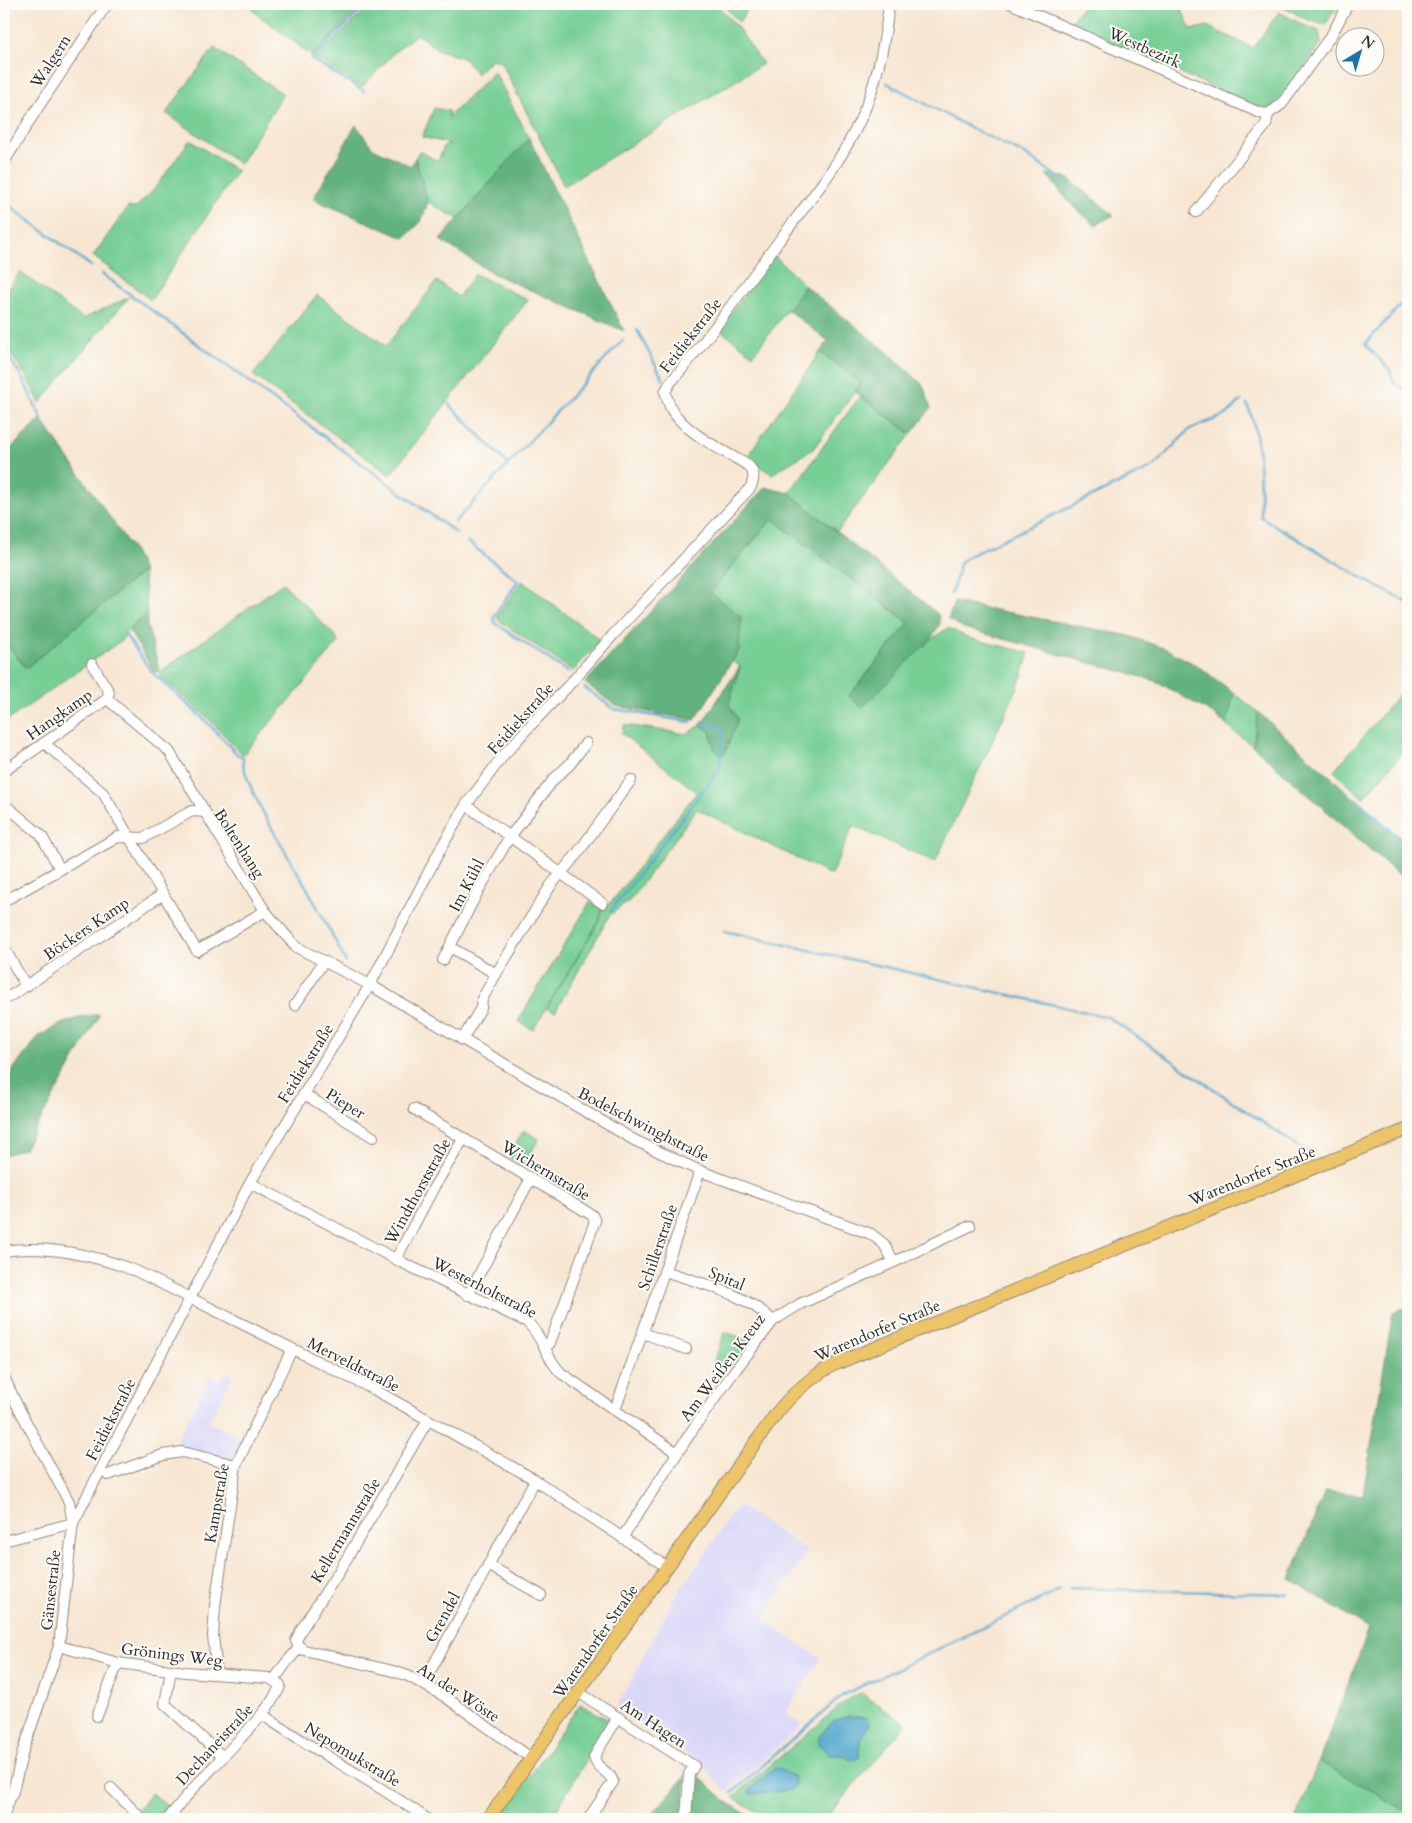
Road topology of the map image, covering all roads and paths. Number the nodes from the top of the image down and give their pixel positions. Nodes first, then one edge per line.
1 (107, 4) edge
2 (889, 4) edge
3 (1012, 4) edge
4 (1348, 4) edge
5 (1268, 114) junction
6 (4, 162) edge
7 (1196, 212) dead end
8 (92, 664) dead end
9 (108, 699) junction
10 (586, 742) dead end
11 (44, 743) junction
12 (4, 771) edge
13 (631, 780) dead end
14 (4, 804) edge
15 (466, 805) junction
16 (205, 812) junction
17 (130, 838) junction
18 (509, 838) junction
19 (60, 869) junction
20 (560, 874) junction
21 (163, 894) junction
22 (4, 901) edge
23 (602, 903) dead end
24 (265, 911) junction
25 (450, 947) junction
26 (4, 948) edge
27 (443, 960) dead end
28 (324, 961) junction
29 (496, 974) junction
30 (370, 985) junction
31 (26, 986) junction
32 (4, 1000) edge
33 (295, 1005) dead end
34 (462, 1040) junction
35 (304, 1094) junction
36 (414, 1109) dead end
37 (1408, 1129) edge
38 (373, 1137) dead end
39 (464, 1138) junction
40 (700, 1171) junction
41 (531, 1178) junction
42 (250, 1183) junction
43 (970, 1226) dead end
44 (4, 1251) edge
45 (396, 1259) junction
46 (894, 1262) junction
47 (665, 1271) junction
48 (468, 1295) junction
49 (190, 1299) junction
50 (773, 1321) junction
51 (643, 1333) junction
52 (546, 1348) junction
53 (292, 1349) junction
54 (686, 1349) dead end
55 (4, 1377) edge
56 (615, 1410) junction
57 (428, 1420) junction
58 (677, 1453) junction
59 (236, 1465) junction
60 (108, 1475) dead end
61 (535, 1480) junction
62 (73, 1523) junction
63 (622, 1538) junction
64 (4, 1541) edge
65 (488, 1565) junction
66 (667, 1567) junction
67 (541, 1595) dead end
68 (59, 1646) junction
69 (304, 1649) junction
70 (118, 1663) junction
71 (172, 1670) junction
72 (217, 1674) junction
73 (277, 1684) junction
74 (423, 1684) junction
75 (578, 1692) junction
76 (263, 1715) junction
77 (97, 1716) dead end
78 (618, 1717) junction
79 (223, 1757) junction
80 (531, 1758) junction
81 (111, 1788) dead end
82 (4, 1814) edge
83 (142, 1819) edge
84 (168, 1819) edge
85 (427, 1819) edge
86 (488, 1819) edge
87 (588, 1819) edge
88 (686, 1819) edge

1 - 6 street, Walgern
2 - 15 street, Feidiekstraße
3 - 5 street, Westbezirk
4 - 5 street
5 - 7 street
8 - 9 street, Hangkamp
9 - 11 street, Hangkamp
9 - 16 street, Hangkamp
10 - 18 street, Im Kühl
11 - 12 street, Hangkamp
11 - 17 street
13 - 20 street
14 - 19 street
15 - 18 street
15 - 30 street, Feidiekstraße
16 - 17 street, Boltenhang
16 - 24 street, Boltenhang
17 - 19 street, Boltenhang
17 - 21 street
18 - 20 street
18 - 25 street, Im Kühl
19 - 22 street, Boltenhang
20 - 23 street
20 - 29 street
21 - 24 street
21 - 31 street, Böckers Kamp
24 - 28 street, Boltenhang
25 - 27 street, Im Kühl
25 - 29 street
26 - 31 street
28 - 30 street, Boltenhang
28 - 33 street
29 - 34 street
30 - 34 street, Bodelschwinghstraße
30 - 35 street, Feidiekstraße
31 - 32 street, Böckers Kamp
34 - 40 street, Bodelschwinghstraße
35 - 38 street, Pieper
35 - 42 street, Feidiekstraße
36 - 39 street, Wichernstraße
37 - 66 main road, Warendorfer Straße
39 - 41 street, Wichernstraße
39 - 45 street, Windthorststraße
40 - 46 street, Bodelschwinghstraße
40 - 47 street, Schillerstraße
41 - 48 street
41 - 52 street, Wichernstraße
42 - 45 street, Westerholtstraße
42 - 49 street, Feidiekstraße
43 - 46 street, Am Weißen Kreuz
44 - 49 street, Merveldtstraße
45 - 48 street, Westerholtstraße
46 - 50 street, Am Weißen Kreuz
47 - 50 street, Spital
47 - 51 street, Schillerstraße
48 - 52 street, Westerholtstraße
49 - 53 street, Merveldtstraße
49 - 62 street, Feidiekstraße
50 - 58 street, Am Weißen Kreuz
51 - 54 street
51 - 56 street, Schillerstraße
52 - 56 street, Westerholtstraße
53 - 57 street, Merveldtstraße
53 - 59 street, Kampstraße
55 - 62 street, Gänsestraße
56 - 58 street, Westerholtstraße
57 - 61 street, Merveldtstraße
57 - 69 street, Kellermannstraße
58 - 63 street, Am Weißen Kreuz
59 - 60 street
59 - 72 street, Kampstraße
61 - 63 street, Merveldtstraße
61 - 65 street, Grendel
62 - 64 street
62 - 68 street, Gänsestraße
63 - 66 street, Merveldtstraße
65 - 67 street
65 - 74 street, Grendel
66 - 75 main road, Warendorfer Straße
68 - 70 street, Grönings Weg
68 - 82 street, Gänsestraße
69 - 73 street, Dechaneistraße
69 - 74 street, An der Wöste
70 - 71 street, Grönings Weg
70 - 77 street
71 - 72 street, Grönings Weg
71 - 79 street
72 - 73 street, Grönings Weg
73 - 76 street, Dechaneistraße
74 - 80 street, An der Wöste
75 - 78 street, Am Hagen
75 - 80 main road, Warendorfer Straße
76 - 79 street, Dechaneistraße
76 - 85 street, Nepomukstraße
78 - 87 street
78 - 88 street, Am Hagen
79 - 84 street, Dechaneistraße
80 - 86 main road, Warendorfer Straße
81 - 83 street

